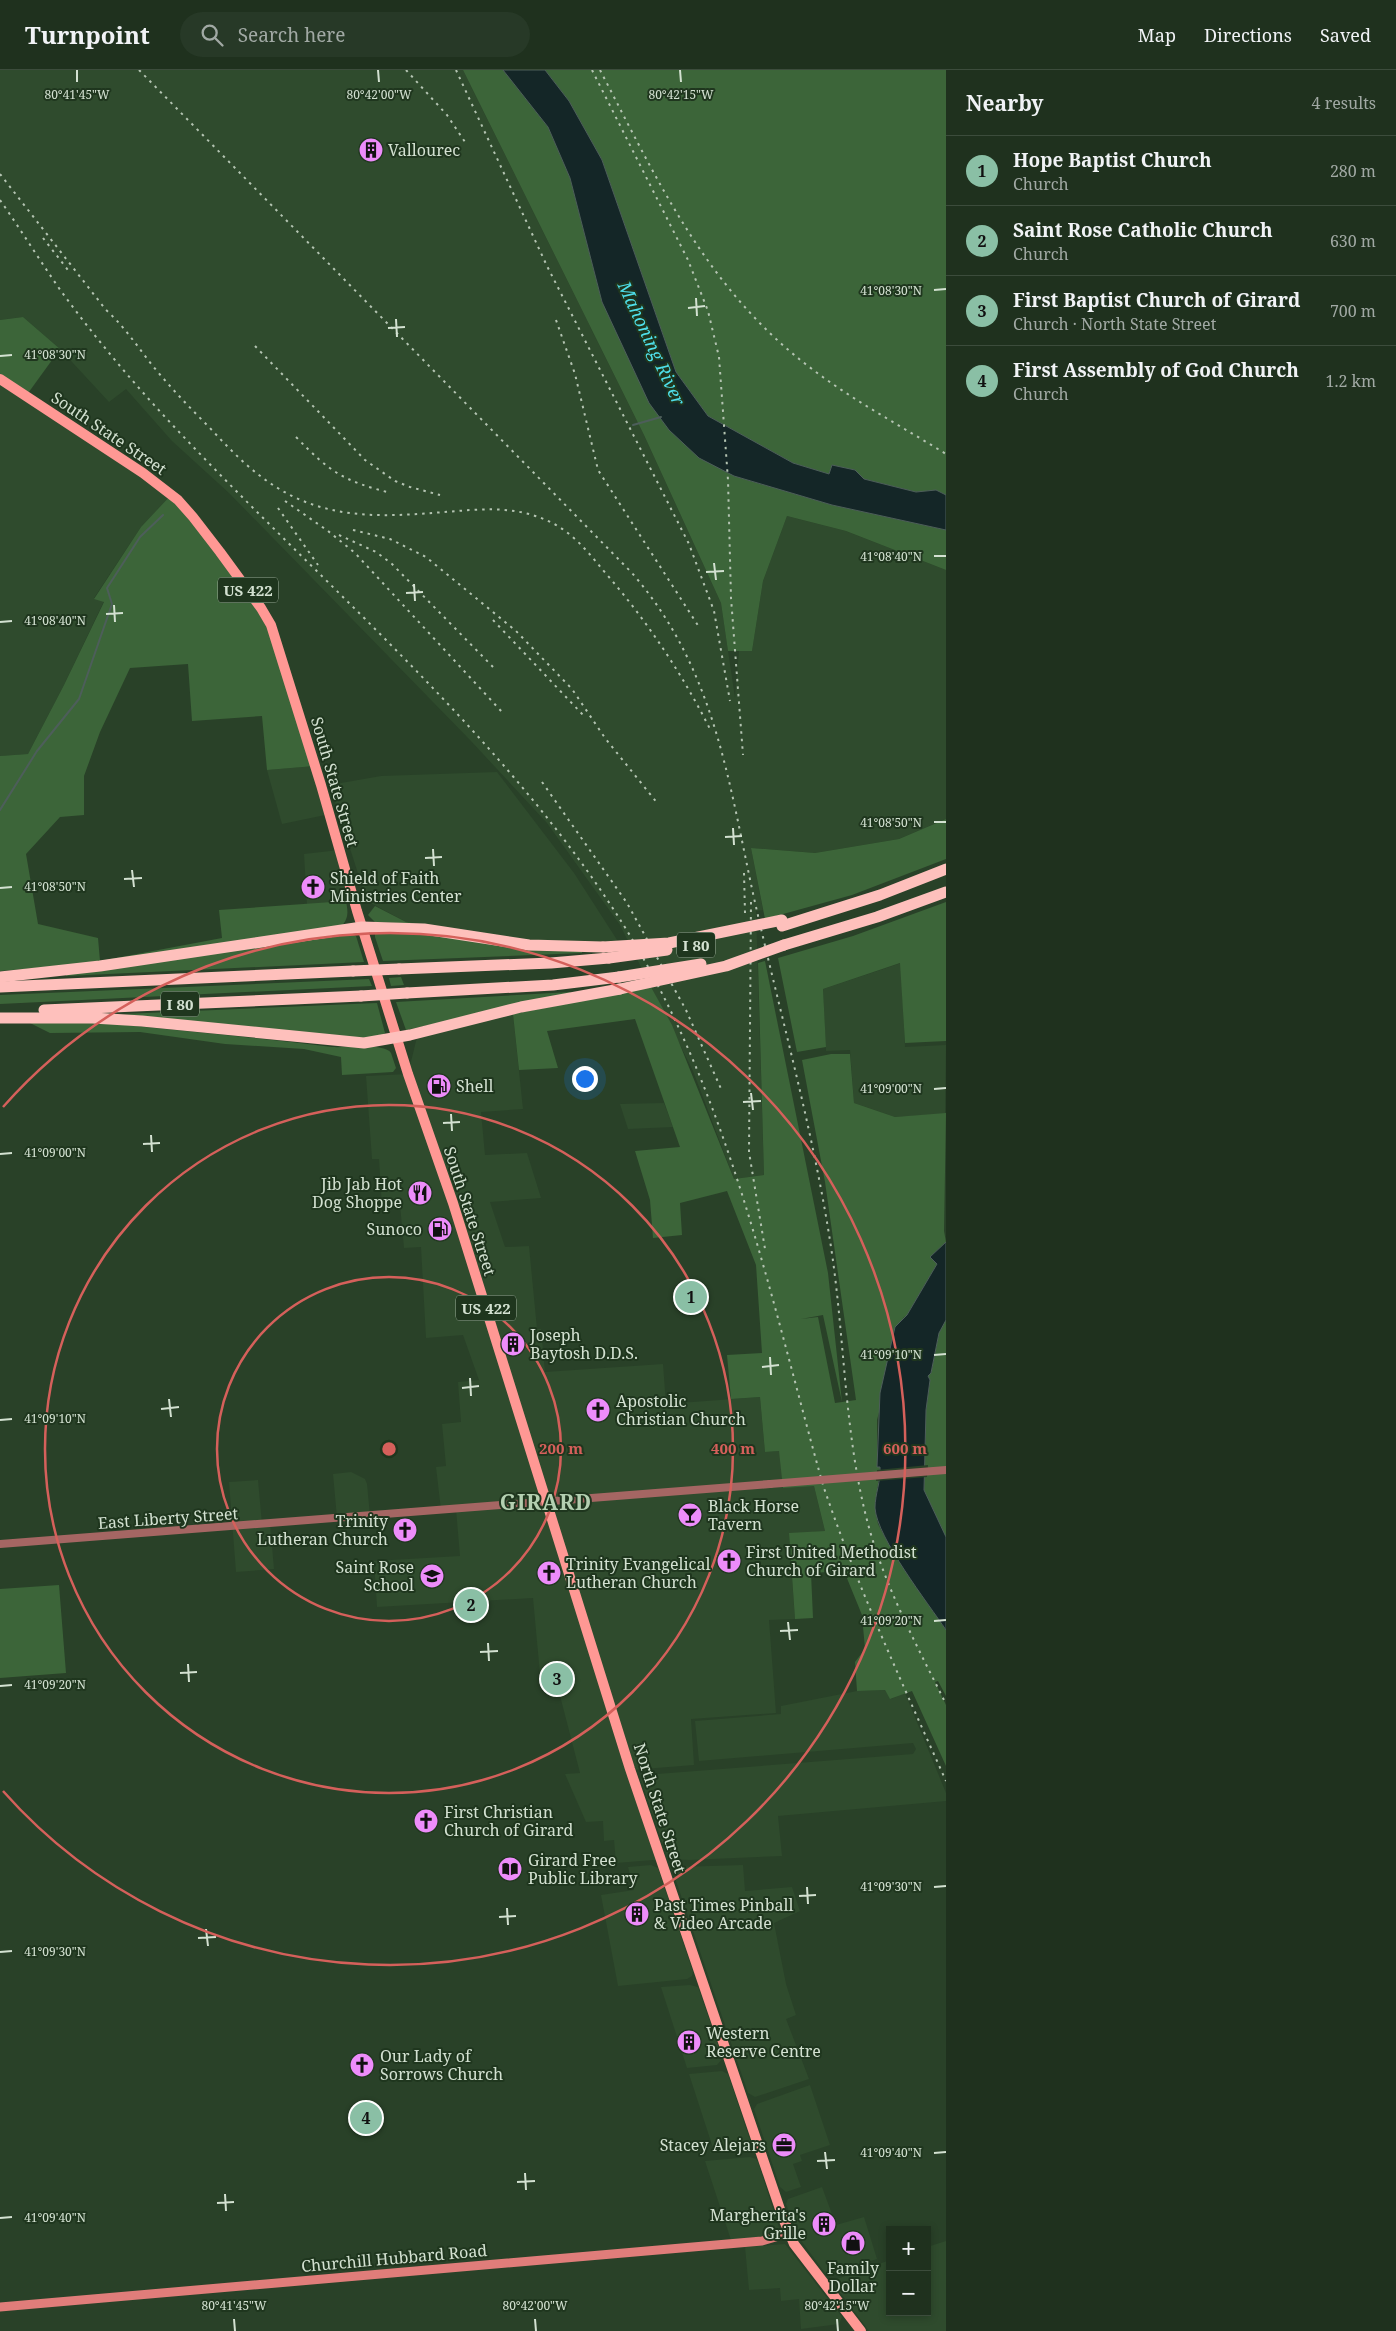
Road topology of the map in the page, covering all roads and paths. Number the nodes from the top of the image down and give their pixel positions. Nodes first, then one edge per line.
1 (0, 379) edge
2 (946, 868) edge
3 (946, 892) edge
4 (782, 923) junction
5 (362, 927) junction
6 (0, 976) edge
7 (619, 983) junction
8 (0, 986) edge
9 (0, 1012) edge
10 (0, 1018) edge
11 (397, 1038) junction
12 (946, 1470) edge
13 (547, 1502) junction
14 (0, 1544) edge
15 (789, 2233) junction
16 (0, 2307) edge
17 (860, 2331) edge

1 - 5 main road, South State Street / US 422
2 - 4 highway, I 80
3 - 7 highway, I 80, bridge
4 - 5 highway, bridge
4 - 8 highway, I 80, bridge
5 - 6 highway
5 - 11 main road, South State Street / US 422
7 - 9 highway, I 80, bridge
7 - 11 highway
10 - 11 highway
11 - 13 main road, South State Street / US 422
12 - 13 street, East Liberty Street, bridge
13 - 14 street, East Liberty Street
13 - 15 main road, North State Street / US 422
15 - 16 main road, Churchill Hubbard Road
15 - 17 main road, North State Street / US 422

